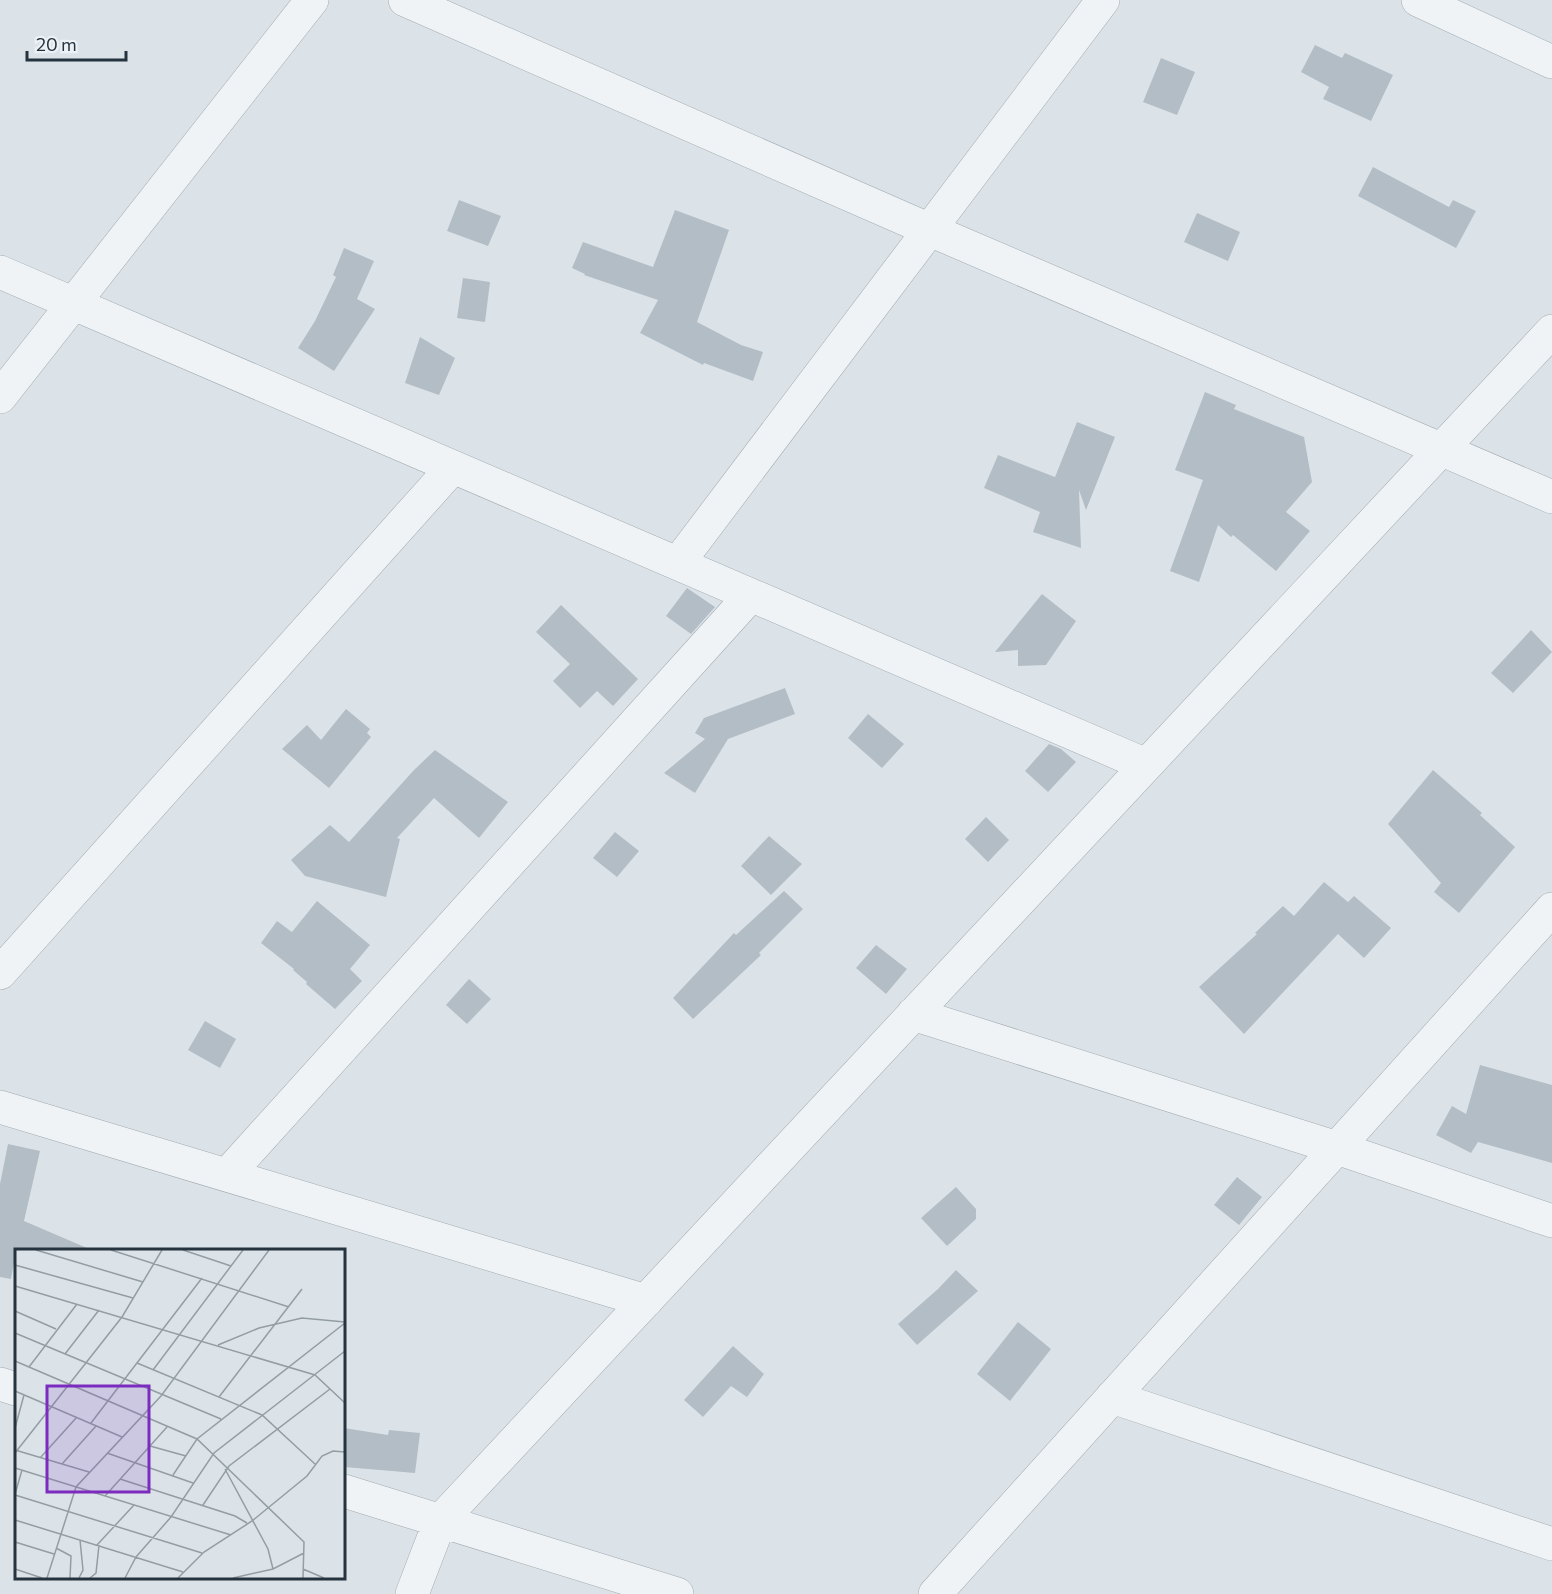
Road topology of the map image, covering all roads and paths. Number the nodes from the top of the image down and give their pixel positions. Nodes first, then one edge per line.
1 (312, 0) edge
2 (405, 0) edge
3 (1102, 0) edge
4 (1418, 0) edge
5 (1552, 62) edge
6 (930, 230) junction
7 (0, 272) edge
8 (74, 303) junction
9 (1552, 331) edge
10 (0, 397) edge
11 (1440, 450) junction
12 (453, 467) junction
13 (1552, 497) edge
14 (678, 563) junction
15 (751, 595) junction
16 (1146, 765) junction
17 (1552, 909) edge
18 (0, 973) edge
19 (913, 1014) junction
20 (0, 1107) edge
21 (1336, 1148) junction
22 (226, 1176) junction
23 (1552, 1221) edge
24 (646, 1301) junction
25 (0, 1384) edge
26 (15, 1389) edge
27 (1112, 1397) junction
28 (345, 1491) edge
29 (440, 1521) junction
30 (1552, 1544) edge
31 (412, 1594) edge
32 (677, 1594) edge
33 (935, 1594) edge

1 - 8 street
2 - 6 street
3 - 6 street
4 - 5 street
6 - 11 street
6 - 14 street
7 - 8 street
8 - 10 street
8 - 12 street
9 - 11 street
11 - 13 street
11 - 16 street
12 - 14 street
12 - 18 street
14 - 15 street
15 - 16 street
15 - 22 street
16 - 19 street
17 - 21 street
19 - 21 street
19 - 24 street
20 - 22 street
21 - 23 street
21 - 27 street
22 - 24 street
24 - 29 street
25 - 26 street
27 - 30 street
27 - 33 street
28 - 29 street
29 - 31 street
29 - 32 street

